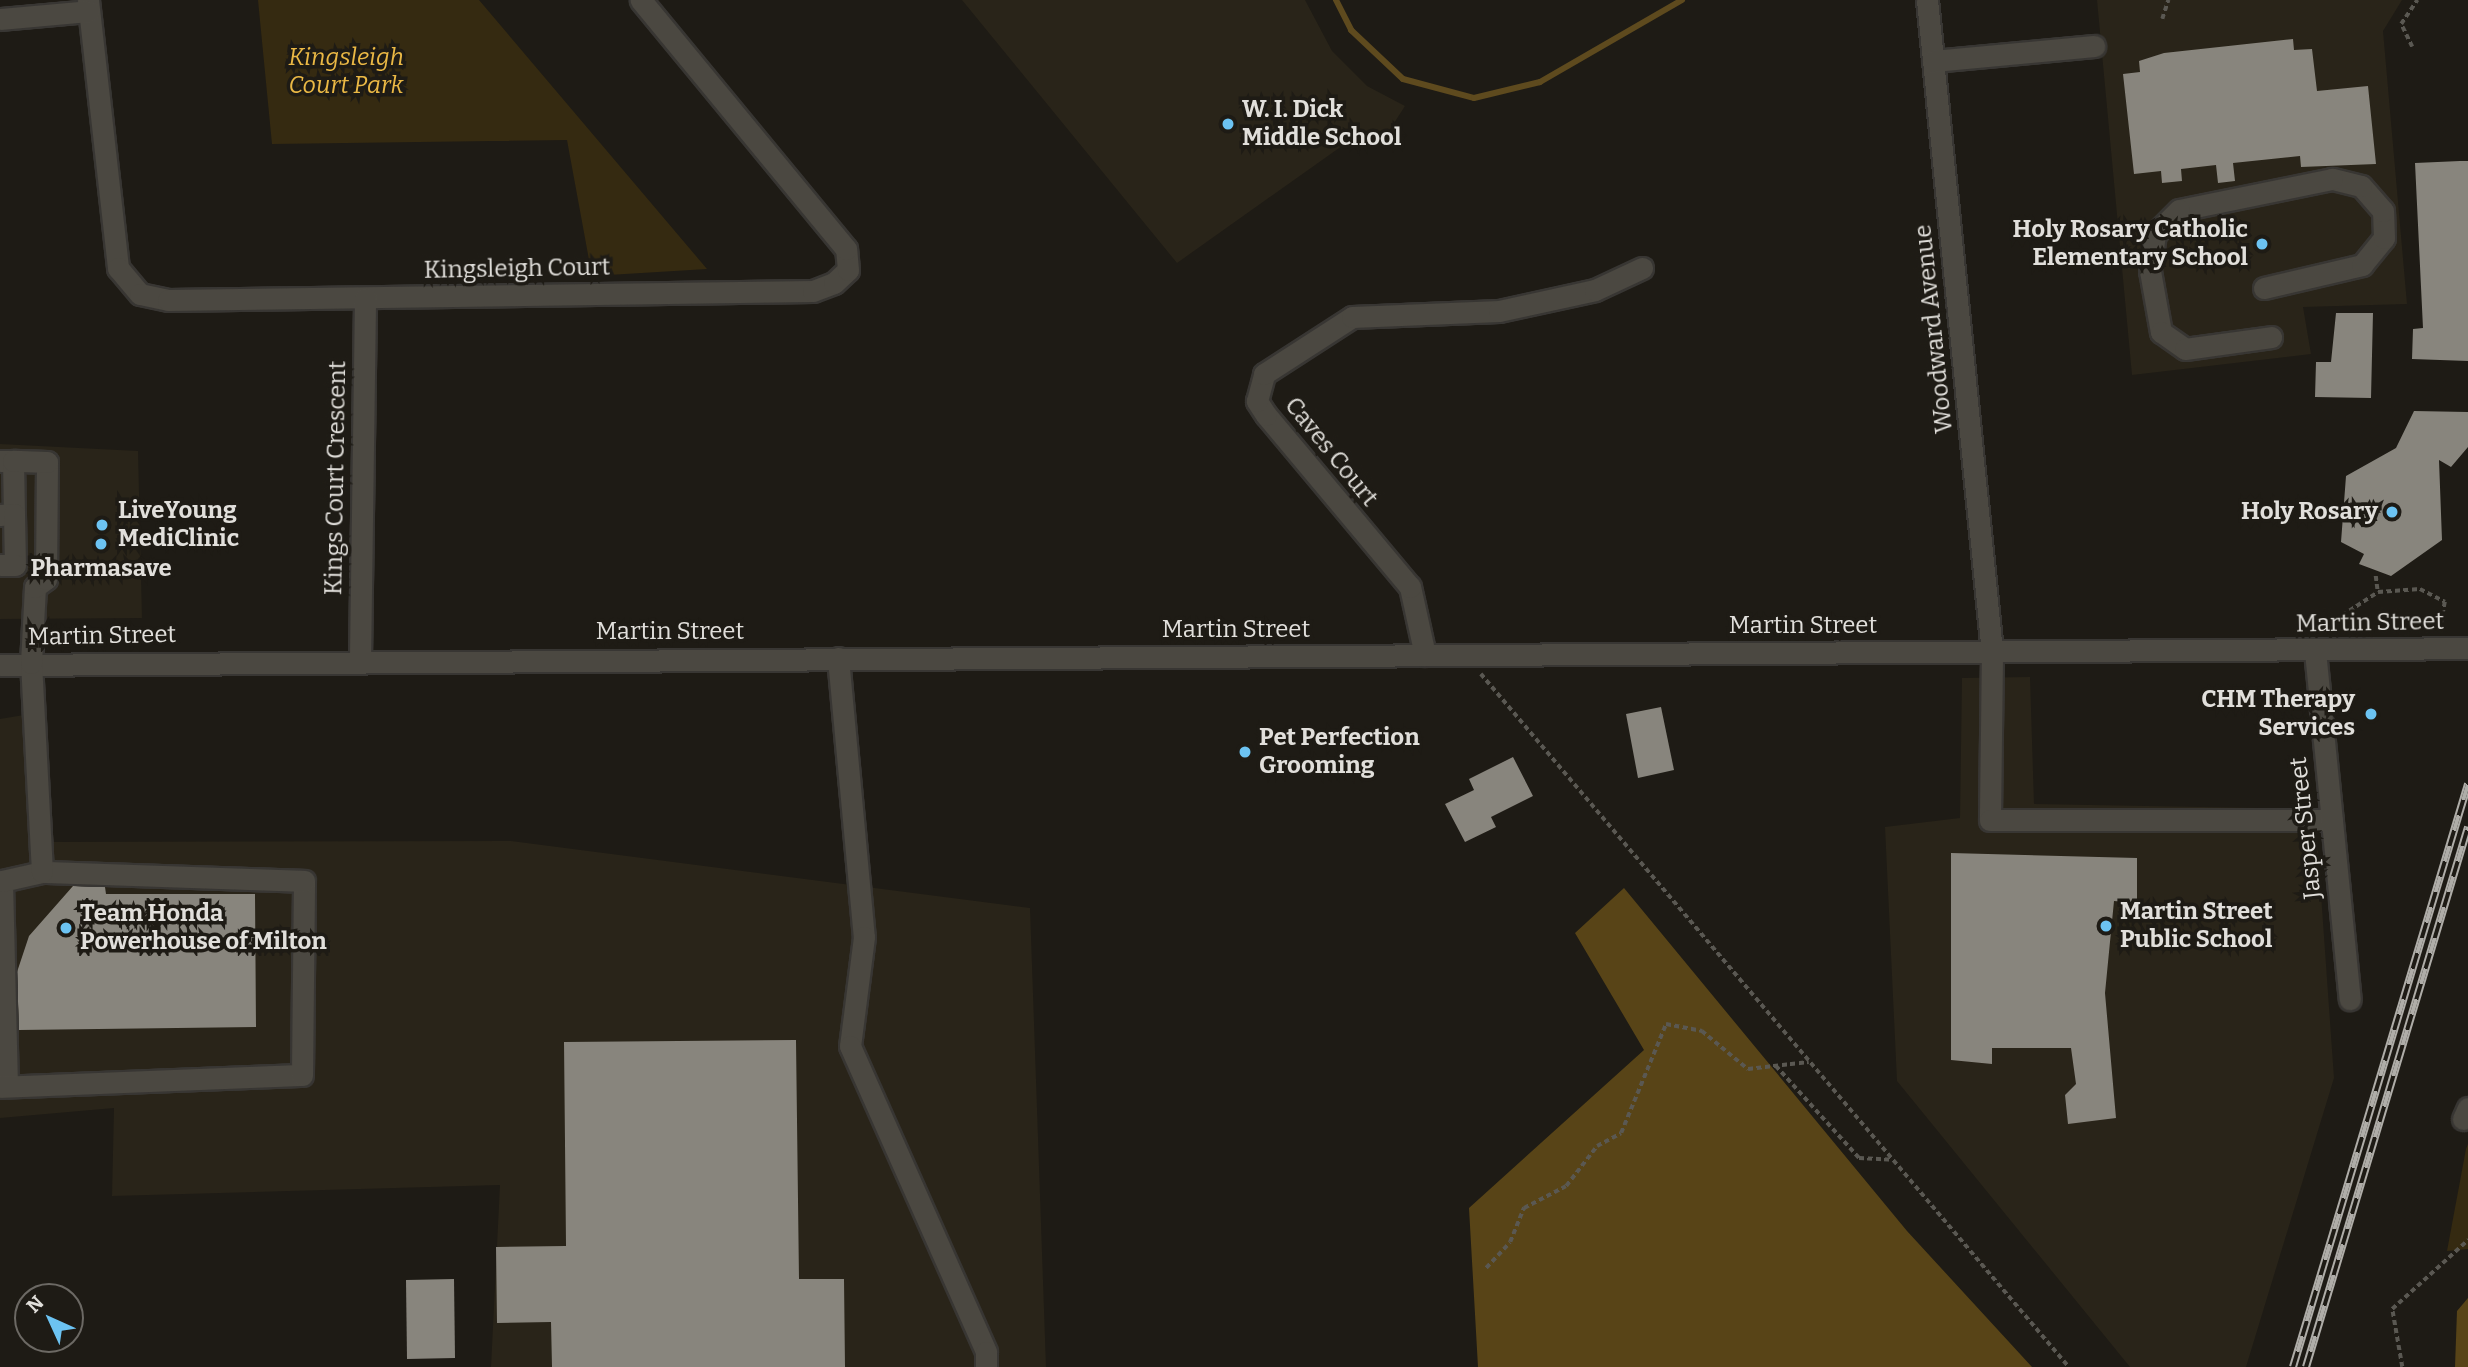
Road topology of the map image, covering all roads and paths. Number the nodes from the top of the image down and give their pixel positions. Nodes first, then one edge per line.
1 (641, 0) edge
2 (1927, 0) edge
3 (2168, 0) edge
4 (2417, 0) edge
5 (88, 5) edge
6 (0, 19) edge
7 (2162, 19) dead end
8 (2094, 46) dead end
9 (2412, 47) dead end
10 (1933, 61) junction
11 (1642, 268) dead end
12 (2264, 288) dead end
13 (365, 298) junction
14 (2271, 337) dead end
15 (6, 461) edge
16 (7, 514) edge
17 (7, 565) edge
18 (2376, 576) dead end
19 (35, 587) junction
20 (2378, 592) junction
21 (2436, 648) junction
22 (2468, 648) edge
23 (2323, 650) junction
24 (1992, 652) junction
25 (1464, 654) junction
26 (1425, 655) junction
27 (838, 658) junction
28 (360, 659) junction
29 (2, 663) edge
30 (31, 663) junction
31 (2332, 820) junction
32 (42, 872) junction
33 (2350, 999) dead end
34 (1810, 1062) junction
35 (1776, 1066) junction
36 (4, 1087) edge
37 (1893, 1160) junction
38 (2468, 1240) edge
39 (1486, 1268) dead end
40 (986, 1367) edge
41 (2068, 1367) edge
42 (2402, 1367) edge

1 - 13 street, Kingsleigh Court
2 - 10 street, Woodward Avenue
3 - 7 path
4 - 9 path
5 - 6 street
5 - 13 street, Kingsleigh Court
8 - 10 street
10 - 24 street, Woodward Avenue
11 - 26 street, Caves Court
12 - 14 street
13 - 28 street, Kings Court Crescent
15 - 16 street
15 - 19 street
16 - 17 street
17 - 19 street
18 - 20 path
19 - 30 street
20 - 21 path
20 - 23 path
21 - 22 street, Martin Street
21 - 23 street, Martin Street
23 - 24 street, Martin Street
23 - 31 street, Jasper Street
24 - 25 street, Martin Street
24 - 31 street, Woodward Avenue
25 - 26 street, Martin Street
25 - 34 path
26 - 27 street, Martin Street
27 - 28 street, Martin Street
27 - 40 street
28 - 30 street, Martin Street
29 - 30 street, Martin Street
30 - 32 street
31 - 33 street, Jasper Street
32 - 36 street
32 - 36 street
34 - 35 path
34 - 37 path
35 - 37 path
35 - 39 path
37 - 41 path
38 - 42 path

